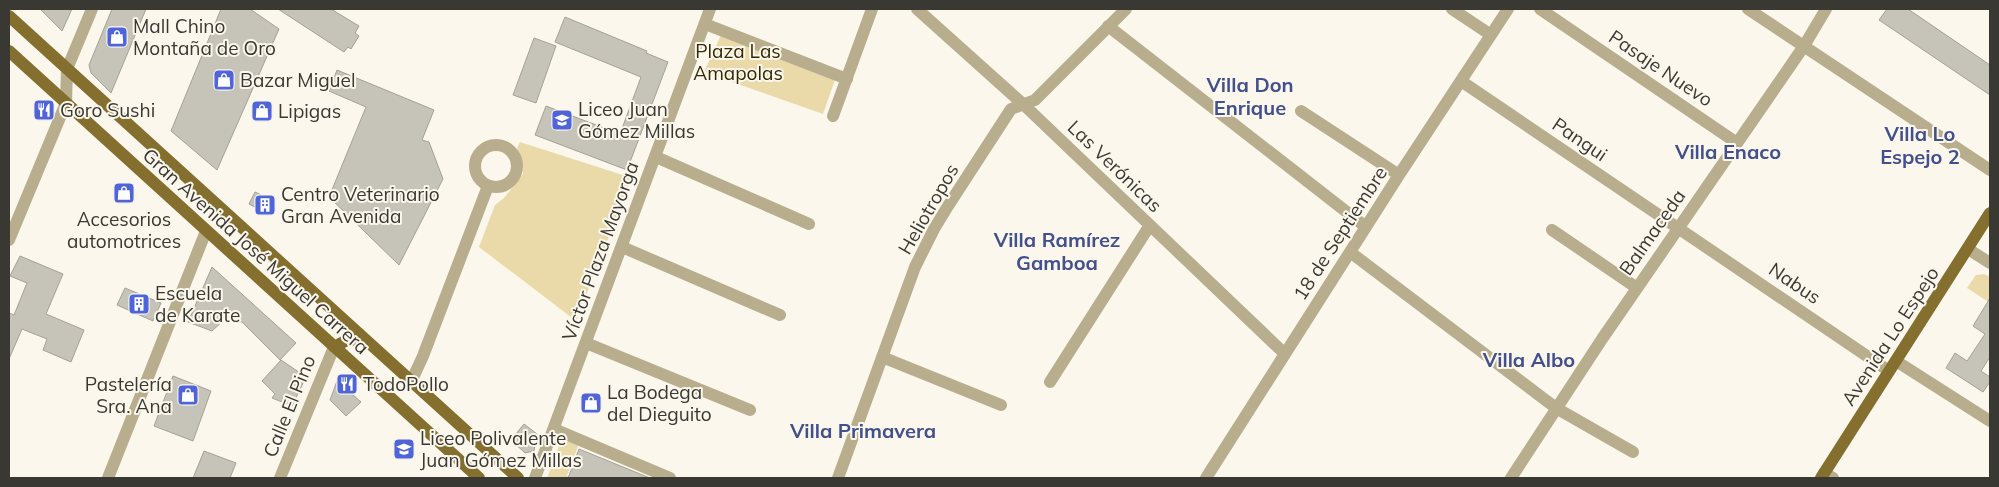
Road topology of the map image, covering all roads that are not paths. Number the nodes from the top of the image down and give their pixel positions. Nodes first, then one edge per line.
1 (92, 9) edge
2 (710, 9) edge
3 (872, 9) edge
4 (917, 9) edge
5 (1126, 9) edge
6 (1452, 9) edge
7 (1508, 9) edge
8 (1540, 9) edge
9 (1748, 9) edge
10 (1826, 9) edge
11 (9, 16) edge
12 (704, 24) junction
13 (1108, 26) junction
14 (1491, 34) junction
15 (1804, 46) junction
16 (9, 51) edge
17 (67, 69) junction
18 (847, 79) junction
19 (1461, 81) junction
20 (66, 103) junction
21 (1024, 105) junction
22 (1301, 111) dead end
23 (833, 116) dead end
24 (1737, 142) junction
25 (656, 156) junction
26 (1990, 170) edge
27 (1399, 176) junction
28 (488, 186) dead end
29 (1990, 213) edge
30 (809, 224) dead end
31 (1150, 225) junction
32 (1366, 227) junction
33 (1679, 227) junction
34 (1552, 230) dead end
35 (206, 231) junction
36 (9, 240) edge
37 (622, 247) junction
38 (1968, 248) junction
39 (1350, 252) junction
40 (1990, 263) edge
41 (1637, 288) junction
42 (780, 315) dead end
43 (364, 339) junction
44 (586, 343) junction
45 (334, 347) junction
46 (1285, 354) junction
47 (882, 357) junction
48 (1893, 366) junction
49 (411, 382) junction
50 (1050, 382) dead end
51 (1001, 405) dead end
52 (1556, 408) junction
53 (750, 410) dead end
54 (1990, 421) edge
55 (554, 429) junction
56 (1633, 452) dead end
57 (1826, 476) edge
58 (108, 478) edge
59 (280, 478) edge
60 (479, 478) edge
61 (518, 478) edge
62 (535, 478) edge
63 (670, 478) edge
64 (838, 478) edge
65 (1206, 478) edge
66 (1511, 478) edge

1 - 17 street
2 - 12 street, Víctor Plaza Mayorga
3 - 18 street
4 - 21 street, Las Verónicas
5 - 13 street, Heliotropos
6 - 14 street
7 - 14 street, 18 de Septiembre
8 - 24 street, Pasaje Nuevo
9 - 15 street
10 - 15 street, Balmaceda
11 - 17 main road, Gran Avenida José Miguel Carrera
12 - 18 street
12 - 25 street, Víctor Plaza Mayorga
13 - 21 street, Heliotropos
13 - 32 street
14 - 19 street, 18 de Septiembre
15 - 24 street, Balmaceda
15 - 26 street
16 - 20 main road, Gran Avenida José Miguel Carrera
17 - 20 street
17 - 43 main road, Gran Avenida José Miguel Carrera
18 - 23 street
19 - 27 street, 18 de Septiembre
19 - 33 street, Pangui
20 - 35 main road, Gran Avenida José Miguel Carrera
20 - 36 street
21 - 31 street, Las Verónicas
21 - 47 street, Heliotropos
22 - 27 street
24 - 33 street, Balmaceda
25 - 30 street
25 - 37 street, Víctor Plaza Mayorga
27 - 32 street, 18 de Septiembre
28 - 49 street
29 - 38 main road, Avenida Lo Espejo
31 - 46 street, Las Verónicas
31 - 50 street
32 - 39 street, 18 de Septiembre
33 - 41 street, Balmaceda
33 - 48 street, Nabus
34 - 41 street
35 - 45 main road, Gran Avenida José Miguel Carrera
35 - 58 street
37 - 42 street
37 - 44 street, Víctor Plaza Mayorga
38 - 40 street
38 - 48 main road, Avenida Lo Espejo
39 - 46 street, 18 de Septiembre
39 - 52 street
41 - 52 street, Balmaceda
43 - 45 main road
43 - 49 main road, Gran Avenida José Miguel Carrera
44 - 53 street
44 - 55 street, Víctor Plaza Mayorga
45 - 59 street, Calle El Pino
45 - 60 main road, Gran Avenida José Miguel Carrera
46 - 65 street, 18 de Septiembre
47 - 51 street
47 - 64 street, Heliotropos
48 - 54 street, Nabus
48 - 57 main road, Avenida Lo Espejo
49 - 61 main road, Gran Avenida José Miguel Carrera
52 - 56 street
52 - 66 street, Balmaceda
55 - 62 street, Víctor Plaza Mayorga
55 - 63 street

